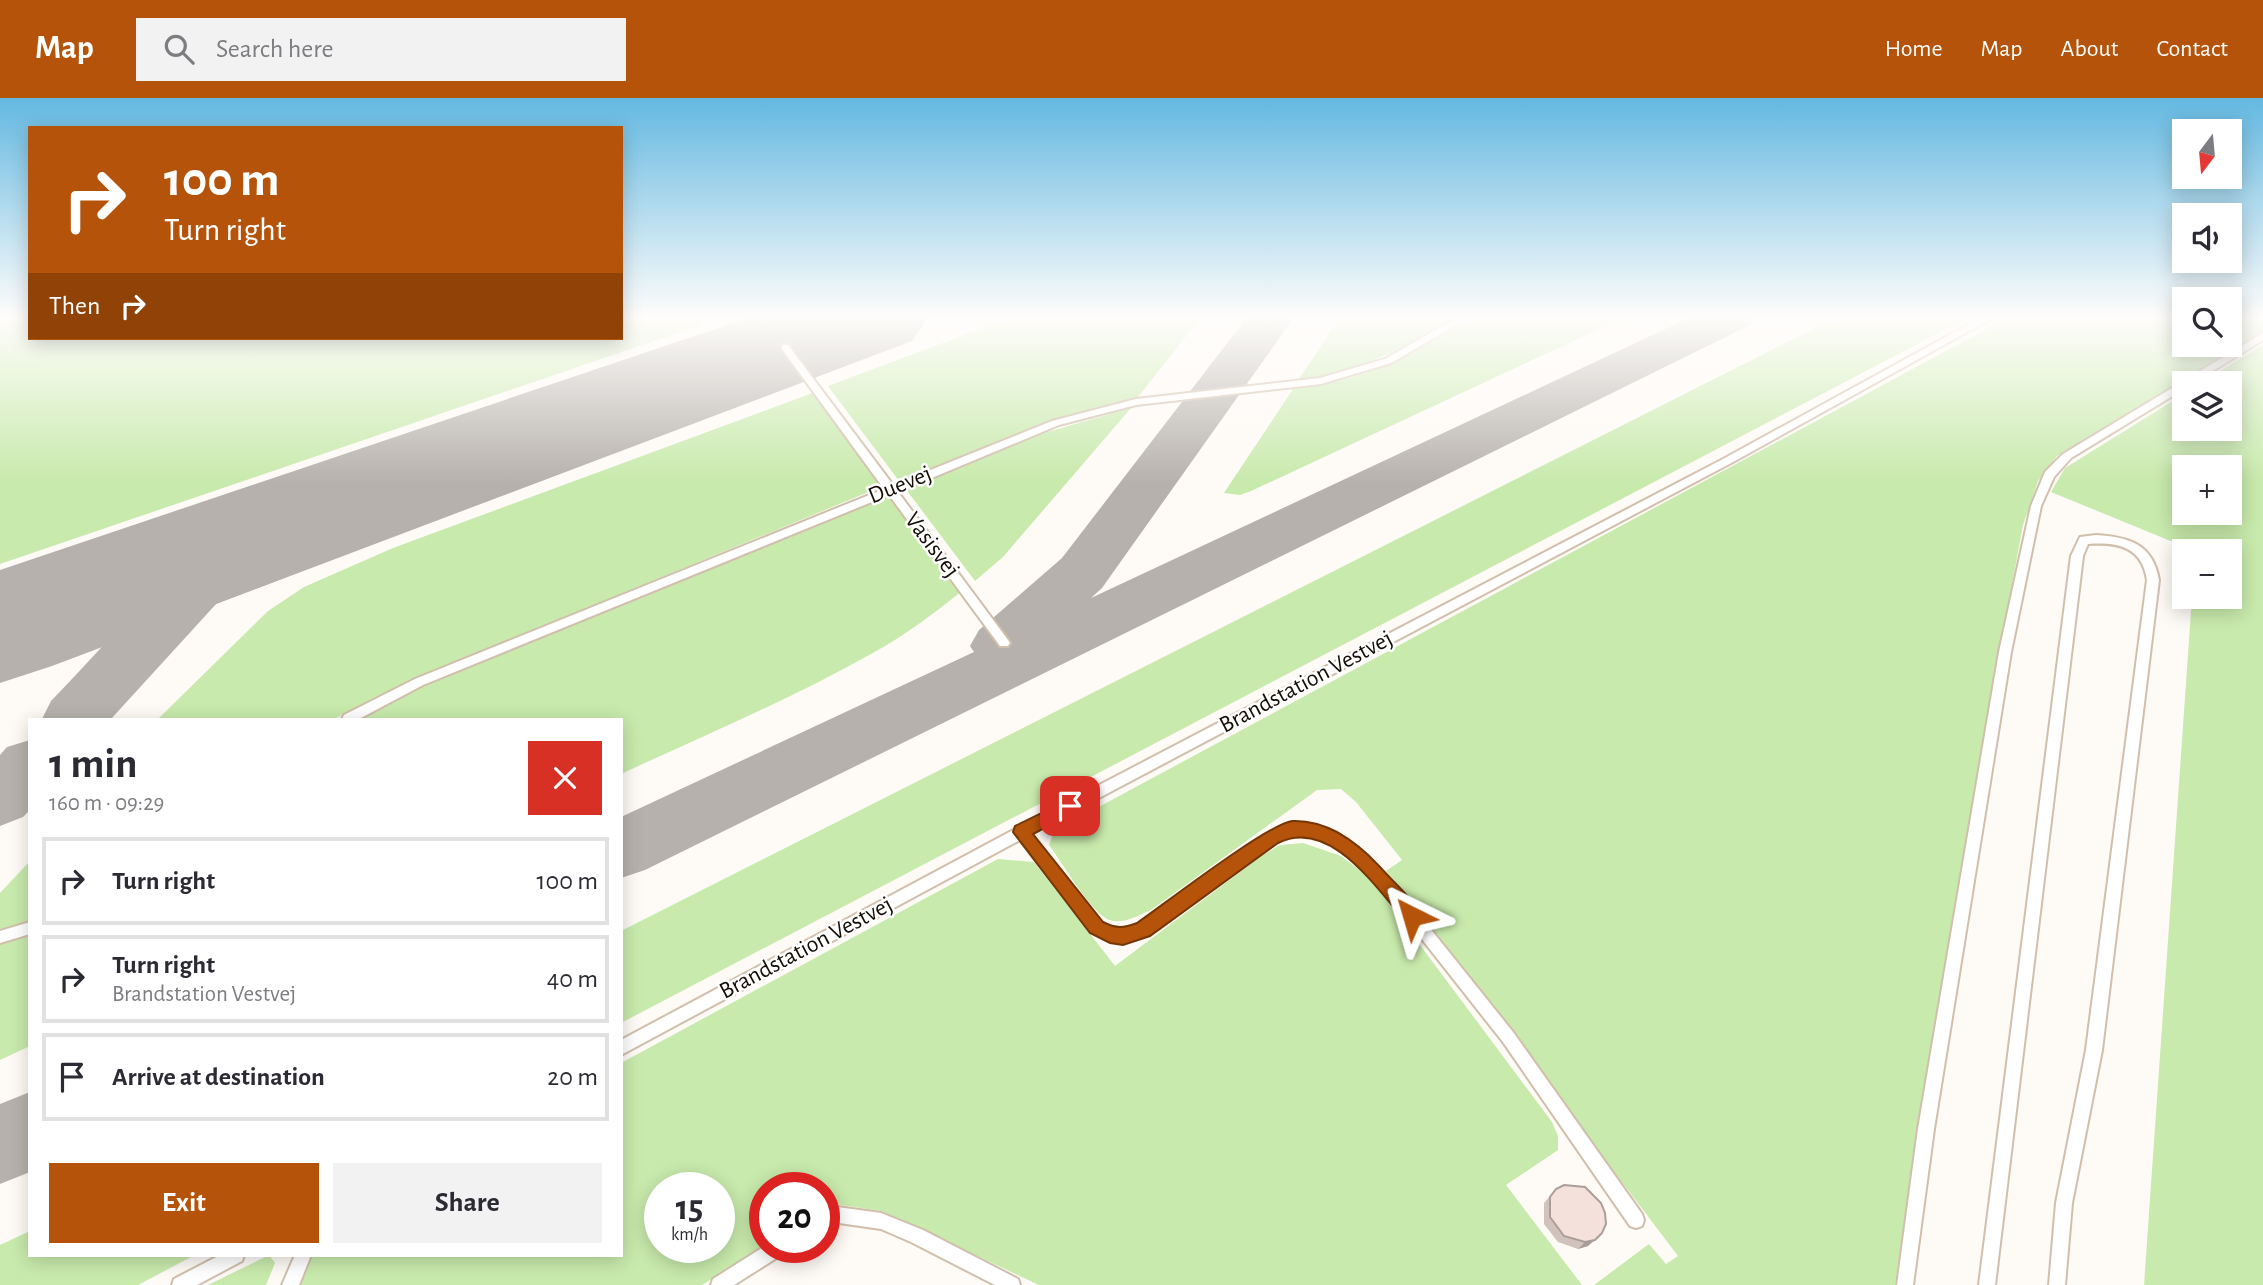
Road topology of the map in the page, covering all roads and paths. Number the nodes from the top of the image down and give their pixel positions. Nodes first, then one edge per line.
1 (803, 371) edge
2 (1356, 371) edge
3 (1891, 371) edge
4 (2205, 371) edge
5 (890, 489) junction
6 (1004, 643) dead end
7 (350, 718) edge
8 (1021, 832) junction
9 (28, 929) edge
10 (0, 937) edge
11 (623, 1047) edge
12 (840, 1215) edge
13 (1636, 1220) dead end
14 (232, 1257) edge
15 (302, 1257) edge
16 (753, 1263) edge
17 (180, 1285) edge
18 (290, 1285) edge
19 (719, 1285) edge
20 (1012, 1285) edge
21 (1905, 1285) edge
22 (1987, 1285) edge
23 (2057, 1285) edge

1 - 5 lane, Vasisvej
2 - 5 lane, Duevej
3 - 8 lane, Brandstation Vestvej
4 - 21 lane
5 - 6 lane, Vasisvej
5 - 7 lane, Duevej
8 - 11 lane, Brandstation Vestvej
8 - 13 lane
9 - 10 lane
12 - 20 lane
14 - 17 lane
15 - 18 lane
16 - 19 lane
22 - 23 lane

